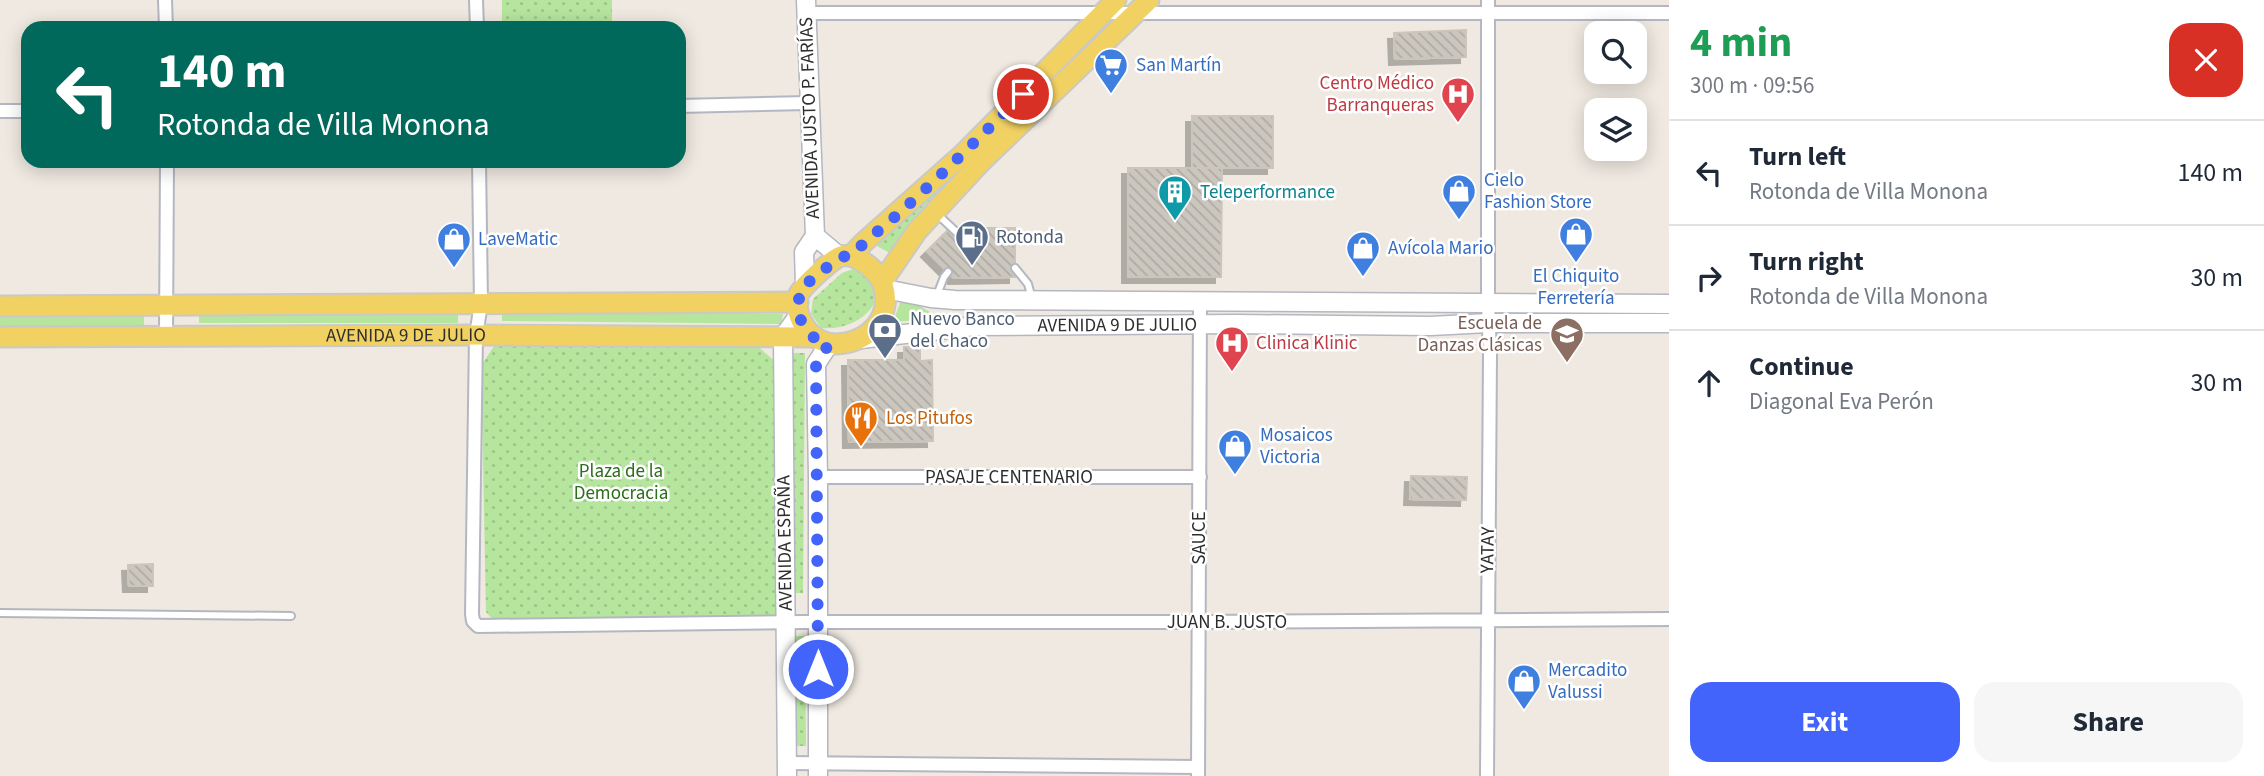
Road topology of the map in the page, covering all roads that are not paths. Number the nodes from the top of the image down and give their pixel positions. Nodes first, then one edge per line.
1 (165, 0) edge
2 (476, 0) edge
3 (1116, 0) edge
4 (1488, 0) edge
5 (1143, 6) edge
6 (806, 7) edge
7 (1669, 13) edge
8 (1488, 14) junction
9 (1101, 15) junction
10 (166, 21) edge
11 (477, 21) edge
12 (808, 103) junction
13 (686, 106) edge
14 (0, 111) edge
15 (21, 111) edge
16 (167, 168) edge
17 (479, 168) edge
18 (935, 212) junction
19 (814, 236) junction
20 (967, 242) dead end
21 (846, 256) junction
22 (1015, 268) dead end
23 (948, 272) dead end
24 (883, 286) junction
25 (936, 299) junction
26 (1033, 300) junction
27 (800, 301) junction
28 (1200, 301) junction
29 (1488, 303) junction
30 (1669, 303) edge
31 (165, 304) junction
32 (481, 304) junction
33 (0, 306) edge
34 (1488, 323) junction
35 (1669, 323) edge
36 (1200, 326) junction
37 (476, 335) junction
38 (0, 337) edge
39 (166, 337) junction
40 (783, 337) junction
41 (821, 340) junction
42 (860, 340) junction
43 (818, 477) junction
44 (1200, 478) junction
45 (0, 613) edge
46 (291, 616) dead end
47 (1669, 619) edge
48 (1487, 620) junction
49 (785, 622) junction
50 (818, 622) junction
51 (1199, 622) junction
52 (818, 769) edge
53 (787, 770) edge
54 (1198, 771) edge
55 (1487, 776) edge

1 - 10 street
2 - 11 street
3 - 9 main road
4 - 8 street, YATAY
5 - 8 street
5 - 9 street
5 - 18 main road
6 - 9 street
6 - 12 main road, AVENIDA JUSTO P. FARÍAS
7 - 8 street
8 - 29 street, YATAY
9 - 21 main road
12 - 13 street
12 - 19 main road, AVENIDA JUSTO P. FARÍAS
14 - 15 street
16 - 31 street
17 - 32 street
18 - 20 lane
18 - 24 main road
19 - 21 main road, AVENIDA JUSTO P. FARÍAS
19 - 27 main road, AVENIDA JUSTO P. FARÍAS
21 - 24 main road
21 - 27 main road
22 - 26 lane
23 - 25 lane
24 - 25 main road, AVENIDA 9 DE JULIO
24 - 42 main road
25 - 26 main road, AVENIDA 9 DE JULIO
26 - 28 main road, AVENIDA 9 DE JULIO
27 - 32 main road, AVENIDA 9 DE JULIO
27 - 40 main road
27 - 41 main road
28 - 29 main road, AVENIDA 9 DE JULIO
28 - 36 street, SAUCE
29 - 30 main road, AVENIDA 9 DE JULIO
29 - 34 street, YATAY
31 - 32 main road, AVENIDA 9 DE JULIO
31 - 33 main road, AVENIDA 9 DE JULIO
31 - 39 street
32 - 37 street
34 - 35 main road, AVENIDA 9 DE JULIO
34 - 36 main road, AVENIDA 9 DE JULIO
34 - 48 street, YATAY
36 - 42 main road, AVENIDA 9 DE JULIO
36 - 44 street, SAUCE
37 - 39 main road, AVENIDA 9 DE JULIO
37 - 40 main road, AVENIDA 9 DE JULIO
37 - 49 street, JUAN B. JUSTO
38 - 39 main road, AVENIDA 9 DE JULIO
40 - 41 main road, AVENIDA 9 DE JULIO
40 - 49 main road, AVENIDA ESPAÑA
41 - 42 main road
41 - 43 main road, AVENIDA ESPAÑA
43 - 44 street, PASAJE CENTENARIO
43 - 50 main road, AVENIDA ESPAÑA
44 - 51 street, SAUCE
45 - 46 lane
47 - 48 street, JUAN B. JUSTO
48 - 51 street, JUAN B. JUSTO
48 - 55 street, YATAY
49 - 50 street, JUAN B. JUSTO
49 - 53 main road, AVENIDA ESPAÑA
50 - 51 street, JUAN B. JUSTO
50 - 52 main road, AVENIDA ESPAÑA
51 - 54 street, SAUCE
52 - 53 street
52 - 54 street

